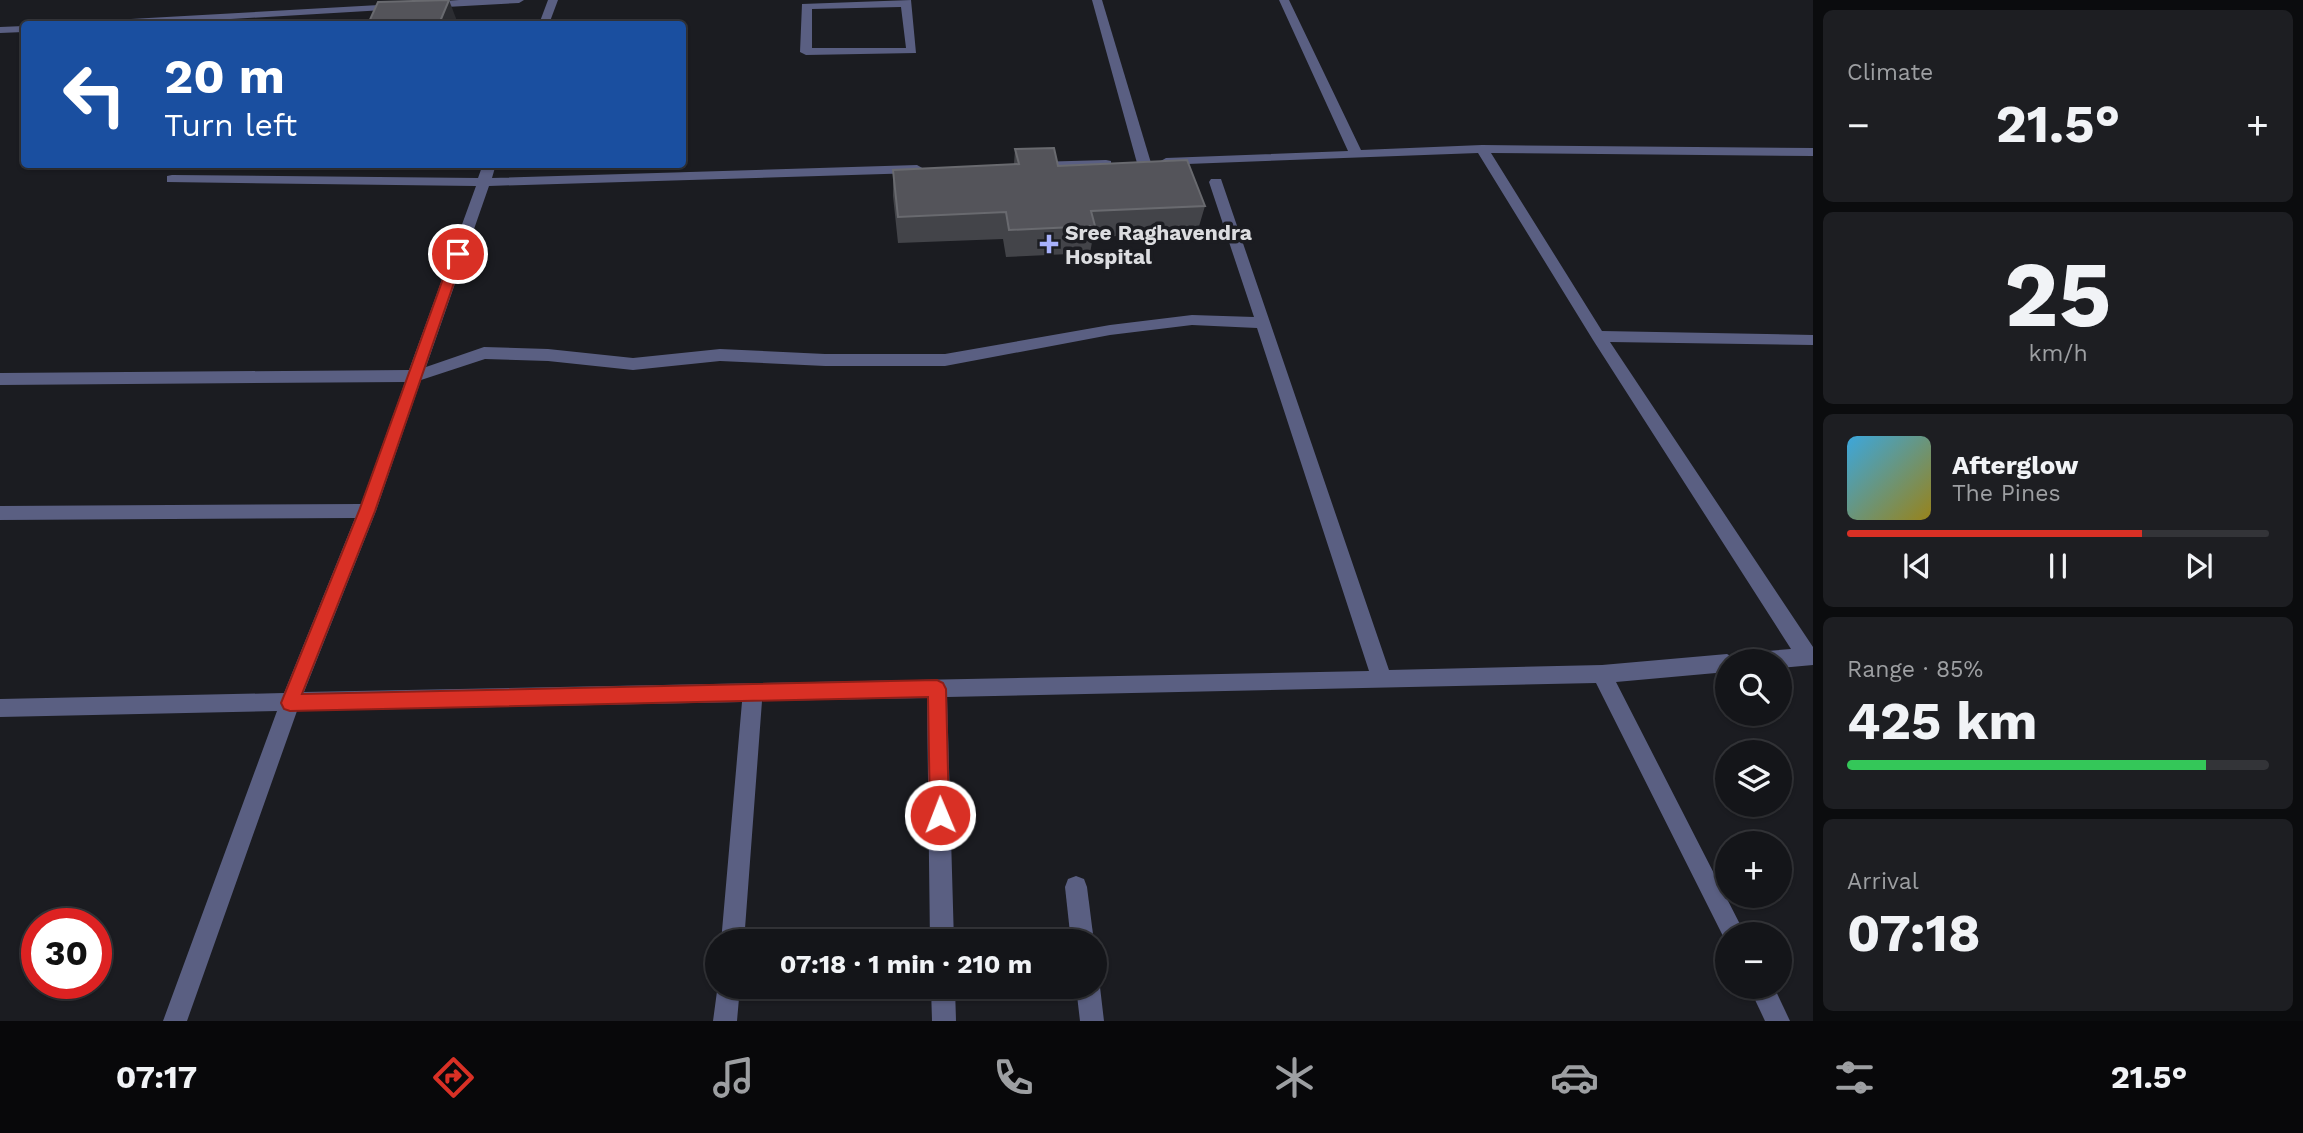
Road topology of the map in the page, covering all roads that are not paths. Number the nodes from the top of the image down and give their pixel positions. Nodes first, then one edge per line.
1 (519, 0) edge
2 (553, 0) edge
3 (1097, 0) edge
4 (1284, 0) edge
5 (906, 2) edge
6 (148, 21) edge
7 (545, 21) edge
8 (21, 29) edge
9 (0, 30) edge
10 (1482, 149) junction
11 (1355, 152) junction
12 (1813, 152) edge
13 (1130, 163) junction
14 (1020, 167) edge
15 (937, 169) edge
16 (486, 173) edge
17 (172, 179) dead end
18 (1216, 182) dead end
19 (1262, 323) junction
20 (1598, 336) junction
21 (1813, 340) edge
22 (416, 376) junction
23 (0, 379) edge
24 (367, 511) junction
25 (0, 513) edge
26 (1810, 656) edge
27 (1792, 658) edge
28 (1715, 664) edge
29 (1602, 674) junction
30 (1382, 679) junction
31 (937, 689) junction
32 (754, 693) junction
33 (290, 703) junction
34 (0, 708) edge
35 (1076, 887) dead end
36 (1728, 922) edge
37 (733, 929) edge
38 (942, 929) edge
39 (1081, 929) edge
40 (727, 999) edge
41 (943, 999) edge
42 (1089, 999) edge
43 (1767, 999) edge
44 (175, 1021) edge
45 (725, 1021) edge
46 (944, 1021) edge
47 (1092, 1021) edge
48 (1778, 1021) edge

1 - 6 street
2 - 7 street
3 - 13 street
4 - 11 street
5 - 5 street
8 - 9 street
10 - 11 street
10 - 12 street
10 - 20 street
11 - 13 street
13 - 14 street
15 - 16 street
16 - 17 street
16 - 22 street
18 - 19 street
19 - 22 street
19 - 30 street
20 - 21 street
20 - 26 street
22 - 23 street
22 - 24 street
24 - 25 street
24 - 33 street
26 - 27 street
28 - 29 street
29 - 30 street
29 - 36 street
30 - 31 street
31 - 32 street
31 - 38 street
32 - 33 street
32 - 37 street
33 - 34 street
33 - 44 street
35 - 39 street
40 - 45 street
41 - 46 street
42 - 47 street
43 - 48 street

